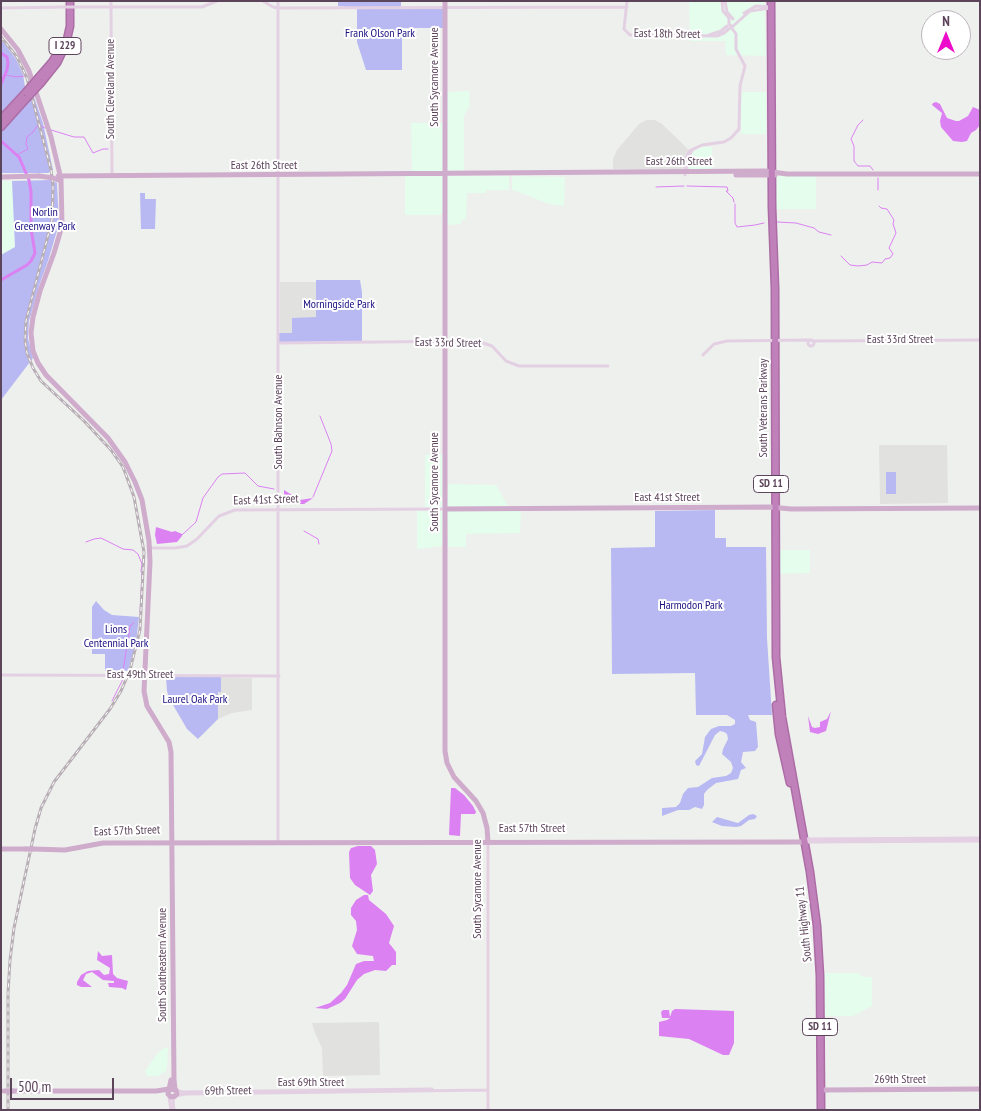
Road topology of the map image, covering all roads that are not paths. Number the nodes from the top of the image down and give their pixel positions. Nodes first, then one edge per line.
1 (28, 1) edge
2 (69, 1) edge
3 (111, 1) edge
4 (218, 1) edge
5 (263, 1) edge
6 (278, 1) edge
7 (444, 1) edge
8 (627, 1) edge
9 (724, 1) edge
10 (769, 5) edge
11 (111, 7) junction
12 (627, 7) junction
13 (1, 8) edge
14 (28, 8) junction
15 (278, 8) junction
16 (445, 8) junction
17 (735, 22) junction
18 (730, 24) junction
19 (1, 29) edge
20 (739, 54) junction
21 (2, 124) edge
22 (686, 173) junction
23 (770, 173) junction
24 (980, 174) edge
25 (445, 175) junction
26 (112, 176) junction
27 (278, 176) junction
28 (1, 178) edge
29 (59, 179) junction
30 (773, 340) junction
31 (980, 340) edge
32 (445, 342) junction
33 (279, 343) junction
34 (703, 355) dead end
35 (608, 366) dead end
36 (773, 507) junction
37 (980, 507) edge
38 (445, 508) junction
39 (279, 509) junction
40 (150, 548) junction
41 (1, 675) edge
42 (144, 675) junction
43 (279, 676) junction
44 (131, 840) junction
45 (488, 840) junction
46 (803, 840) junction
47 (980, 840) edge
48 (171, 841) junction
49 (278, 841) junction
50 (113, 842) junction
51 (1, 849) edge
52 (55, 849) junction
53 (980, 1089) edge
54 (311, 1090) joint
55 (321, 1090) junction
56 (447, 1090) junction
57 (488, 1090) junction
58 (821, 1090) junction
59 (2, 1091) edge
60 (172, 1093) junction
61 (221, 1093) junction
62 (306, 1093) junction
63 (172, 1110) edge
64 (488, 1110) edge
65 (820, 1110) edge

1 - 14 street
2 - 21 highway, I 229, bridge
3 - 11 street, South Cleveland Avenue
4 - 11 street
5 - 15 street
6 - 15 street, South Bahnson Avenue
7 - 16 main road, South Sycamore Avenue
8 - 12 street
9 - 17 street
9 - 18 street
10 - 17 street, East 18th Street
10 - 23 highway, South Veterans Parkway / SD 11
11 - 14 street, bridge
11 - 26 street, South Cleveland Avenue
12 - 16 street
12 - 18 street, East 18th Street
13 - 14 street
15 - 16 street
15 - 27 street, South Bahnson Avenue
16 - 25 main road, South Sycamore Avenue
17 - 18 street, East 18th Street
17 - 18 street, East 18th Street
17 - 20 street
18 - 20 street
19 - 29 main road
20 - 22 street
22 - 23 main road, East 26th Street
22 - 25 main road, East 26th Street
23 - 24 main road, East 26th Street
23 - 30 highway, South Veterans Parkway / SD 11
25 - 27 main road, East 26th Street
25 - 32 main road, South Sycamore Avenue
26 - 27 main road, East 26th Street
26 - 29 main road, East 26th Street
27 - 33 street, South Bahnson Avenue
28 - 29 main road, East 26th Street, bridge
29 - 40 main road, South Southeastern Avenue
30 - 31 street, East 33rd Street
30 - 34 street, East 33rd Street
30 - 36 highway, South Veterans Parkway / SD 11
32 - 33 street, East 33rd Street
32 - 35 street, East 33rd Street
32 - 38 main road, South Sycamore Avenue
33 - 39 street, South Bahnson Avenue
36 - 37 main road, East 41st Street
36 - 38 main road, East 41st Street
36 - 46 highway, South Veterans Parkway / SD 11
38 - 39 street, East 41st Street
38 - 45 main road, South Sycamore Avenue
39 - 40 street, East 41st Street
39 - 43 street, South Bahnson Avenue
40 - 42 main road, South Southeastern Avenue
41 - 42 street, East 49th Street
42 - 43 street, East 49th Street
42 - 48 main road, South Southeastern Avenue
43 - 49 street, South Bahnson Avenue
44 - 48 main road, East 57th Street
44 - 50 main road
44 - 52 main road, East 57th Street
45 - 46 main road, East 57th Street
45 - 49 main road, East 57th Street
45 - 57 street, South Sycamore Avenue
46 - 47 street, East 57th Street
46 - 58 highway, South Highway 11 / SD 11
48 - 49 main road, East 57th Street
48 - 50 main road, East 57th Street
48 - 60 main road, South Southeastern Avenue
50 - 52 main road, East 57th Street
51 - 52 main road, East 57th Street, bridge
53 - 58 main road, 269th Street
54 - 55 street, East 69th Street
54 - 61 street, 69th Street
55 - 56 street, East 69th Street
55 - 62 street
56 - 57 street, East 69th Street
56 - 62 street, East 69th Street
57 - 64 street
58 - 65 highway, SD 11
59 - 60 main road, bridge
60 - 61 street
60 - 61 street, 69th Street
60 - 63 street, South Southeastern Avenue
61 - 62 street, East 69th Street

